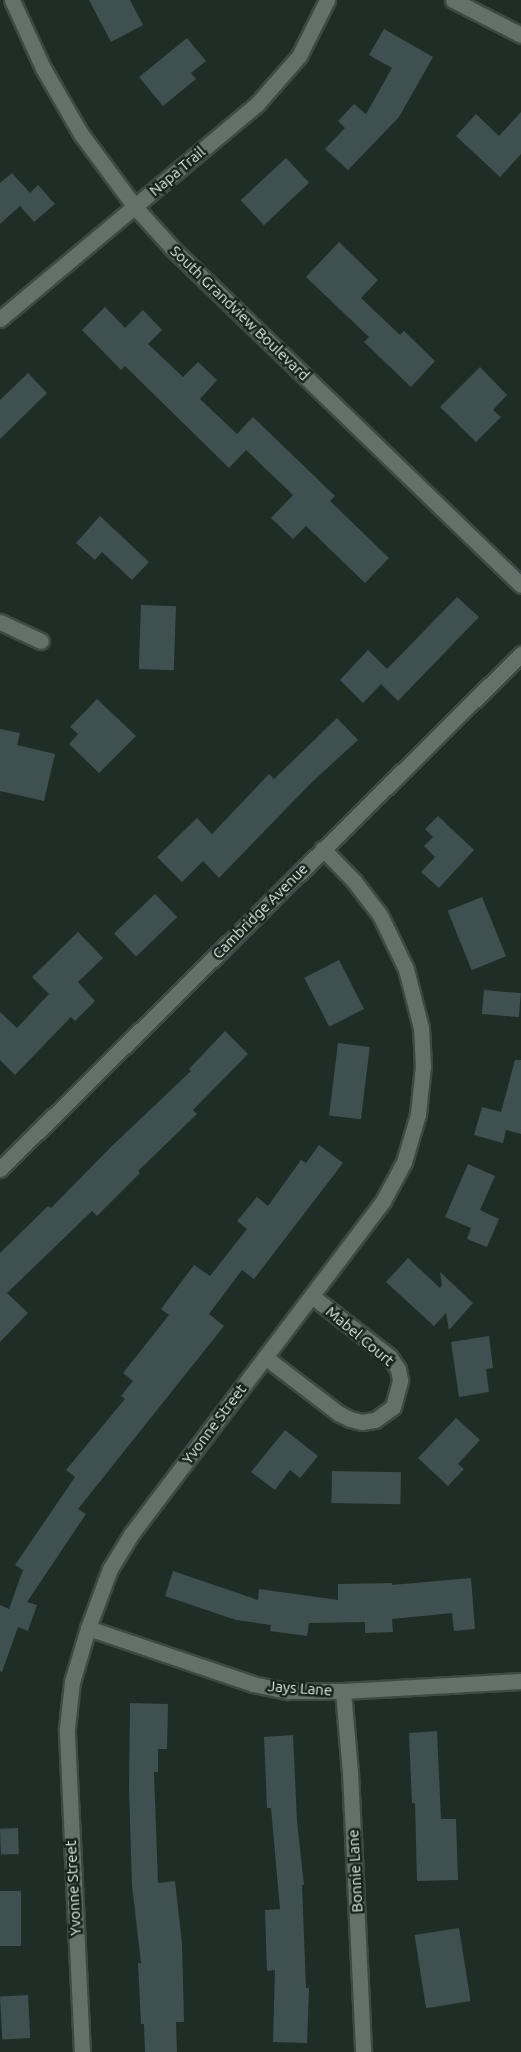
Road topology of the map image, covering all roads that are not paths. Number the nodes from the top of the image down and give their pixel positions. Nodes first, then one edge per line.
1 (12, 0) edge
2 (327, 0) edge
3 (453, 0) edge
4 (521, 35) edge
5 (135, 207) junction
6 (0, 319) edge
7 (521, 585) edge
8 (0, 622) edge
9 (41, 641) dead end
10 (521, 654) edge
11 (323, 849) junction
12 (0, 1169) edge
13 (312, 1296) junction
14 (265, 1358) junction
15 (88, 1628) junction
16 (521, 1681) edge
17 (343, 1691) junction
18 (82, 2052) edge
19 (363, 2052) edge

1 - 5 street, South Grandview Boulevard
2 - 5 street, Napa Trail
3 - 4 street
5 - 6 street, Napa Trail
5 - 7 street, South Grandview Boulevard
8 - 9 street
10 - 11 street, Cambridge Avenue
11 - 12 street, Cambridge Avenue
11 - 13 street, Yvonne Street
13 - 14 street, Yvonne Street
13 - 14 street, Mabel Court
14 - 15 street, Yvonne Street
15 - 17 street, Jays Lane
15 - 18 street, Yvonne Street
16 - 17 street, Jays Lane
17 - 19 street, Bonnie Lane

